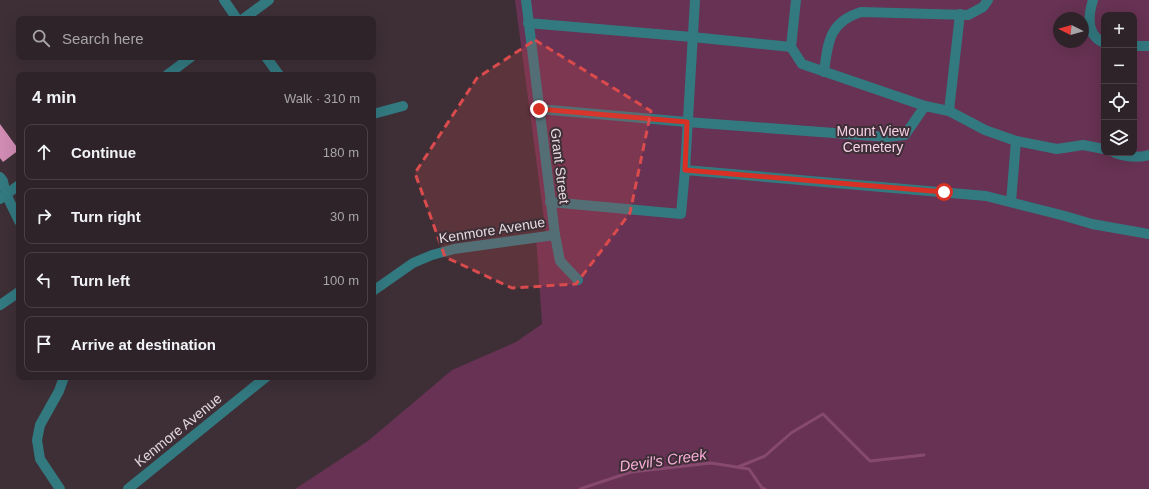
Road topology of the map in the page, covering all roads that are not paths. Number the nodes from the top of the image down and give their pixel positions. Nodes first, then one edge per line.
1 (224, 0) edge
2 (269, 0) edge
3 (526, 0) edge
4 (695, 0) edge
5 (796, 0) edge
6 (988, 0) edge
7 (1093, 0) edge
8 (960, 14) junction
9 (235, 16) edge
10 (247, 16) edge
11 (528, 23) junction
12 (692, 37) junction
13 (1101, 42) edge
14 (1137, 46) edge
15 (1149, 46) edge
16 (791, 47) junction
17 (187, 60) edge
18 (268, 60) edge
19 (171, 72) edge
20 (277, 72) edge
21 (824, 72) junction
22 (403, 106) dead end
23 (925, 106) junction
24 (539, 109) junction
25 (949, 111) junction
26 (376, 113) edge
27 (687, 122) junction
28 (1016, 141) junction
29 (1101, 148) edge
30 (1149, 155) edge
31 (1123, 156) edge
32 (685, 170) junction
33 (0, 176) edge
34 (16, 187) edge
35 (3, 197) edge
36 (550, 202) junction
37 (1011, 202) junction
38 (16, 216) edge
39 (555, 234) junction
40 (1149, 234) edge
41 (578, 280) dead end
42 (376, 289) edge
43 (16, 294) edge
44 (0, 305) edge
45 (63, 380) edge
46 (262, 380) edge
47 (60, 489) edge
48 (128, 489) edge

1 - 9 street
2 - 10 street
3 - 11 street, Grant Street
4 - 12 street
5 - 16 street
6 - 8 street
7 - 13 street
8 - 21 street
8 - 25 street
11 - 12 street
11 - 24 street, Grant Street
12 - 16 street
12 - 27 street
14 - 15 street
16 - 21 street
17 - 19 street
18 - 20 street
21 - 23 street
22 - 26 street
23 - 25 street
23 - 27 street
24 - 27 street
24 - 36 street, Grant Street
25 - 28 street
27 - 32 street
28 - 29 street
28 - 37 street
30 - 31 street
32 - 36 street
32 - 37 street
33 - 35 street
34 - 35 street
35 - 38 street
36 - 39 street, Grant Street
37 - 40 street
39 - 41 street, Grant Street
39 - 42 street, Kenmore Avenue
43 - 44 street
45 - 47 street
46 - 48 street, Kenmore Avenue

